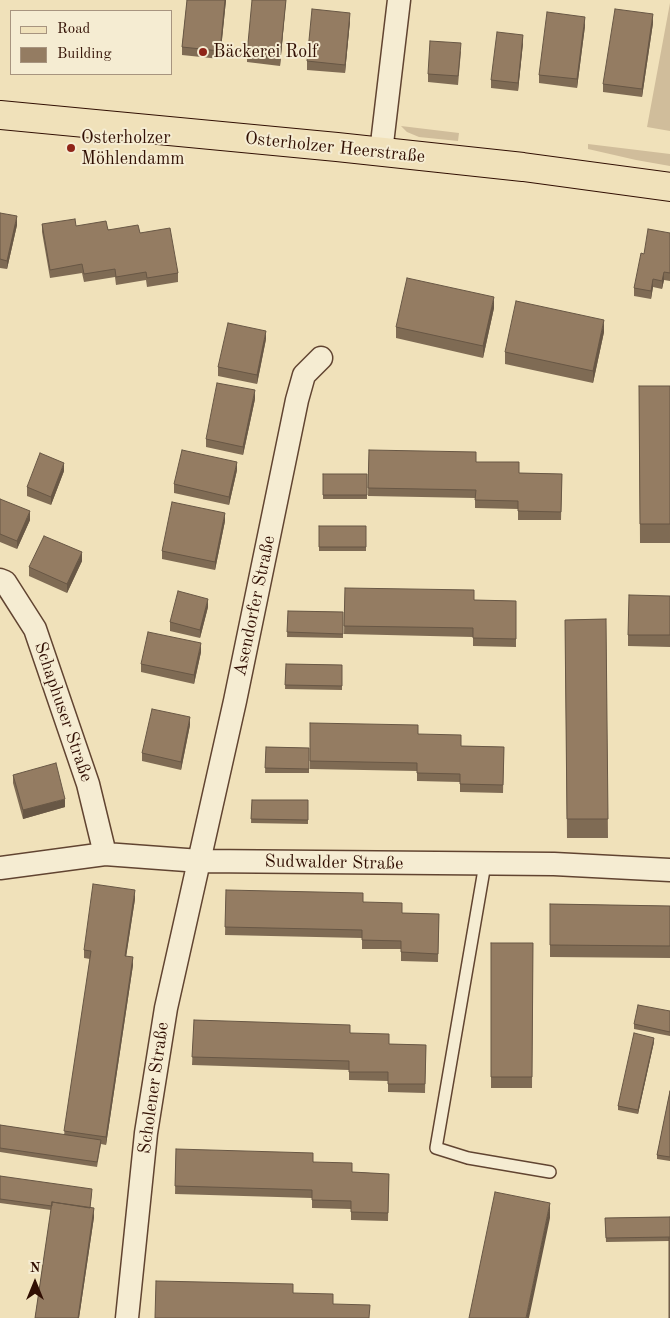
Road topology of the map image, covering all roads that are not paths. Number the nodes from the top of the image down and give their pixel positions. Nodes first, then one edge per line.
1 (399, 0) edge
2 (0, 115) edge
3 (381, 152) junction
4 (670, 187) edge
5 (321, 358) dead end
6 (0, 580) edge
7 (106, 854) junction
8 (200, 861) junction
9 (485, 864) junction
10 (0, 868) edge
11 (670, 870) edge
12 (550, 1172) dead end
13 (127, 1318) edge

1 - 3 street
2 - 3 main road, Osterholzer Heerstraße
3 - 4 main road, Osterholzer Heerstraße
5 - 8 street, Asendorfer Straße
6 - 7 street, Schaphuser Straße
7 - 8 street, Sudwalder Straße
7 - 10 street, Sudwalder Straße
8 - 9 street, Sudwalder Straße
8 - 13 street, Scholener Straße
9 - 11 street, Sudwalder Straße
9 - 12 lane

